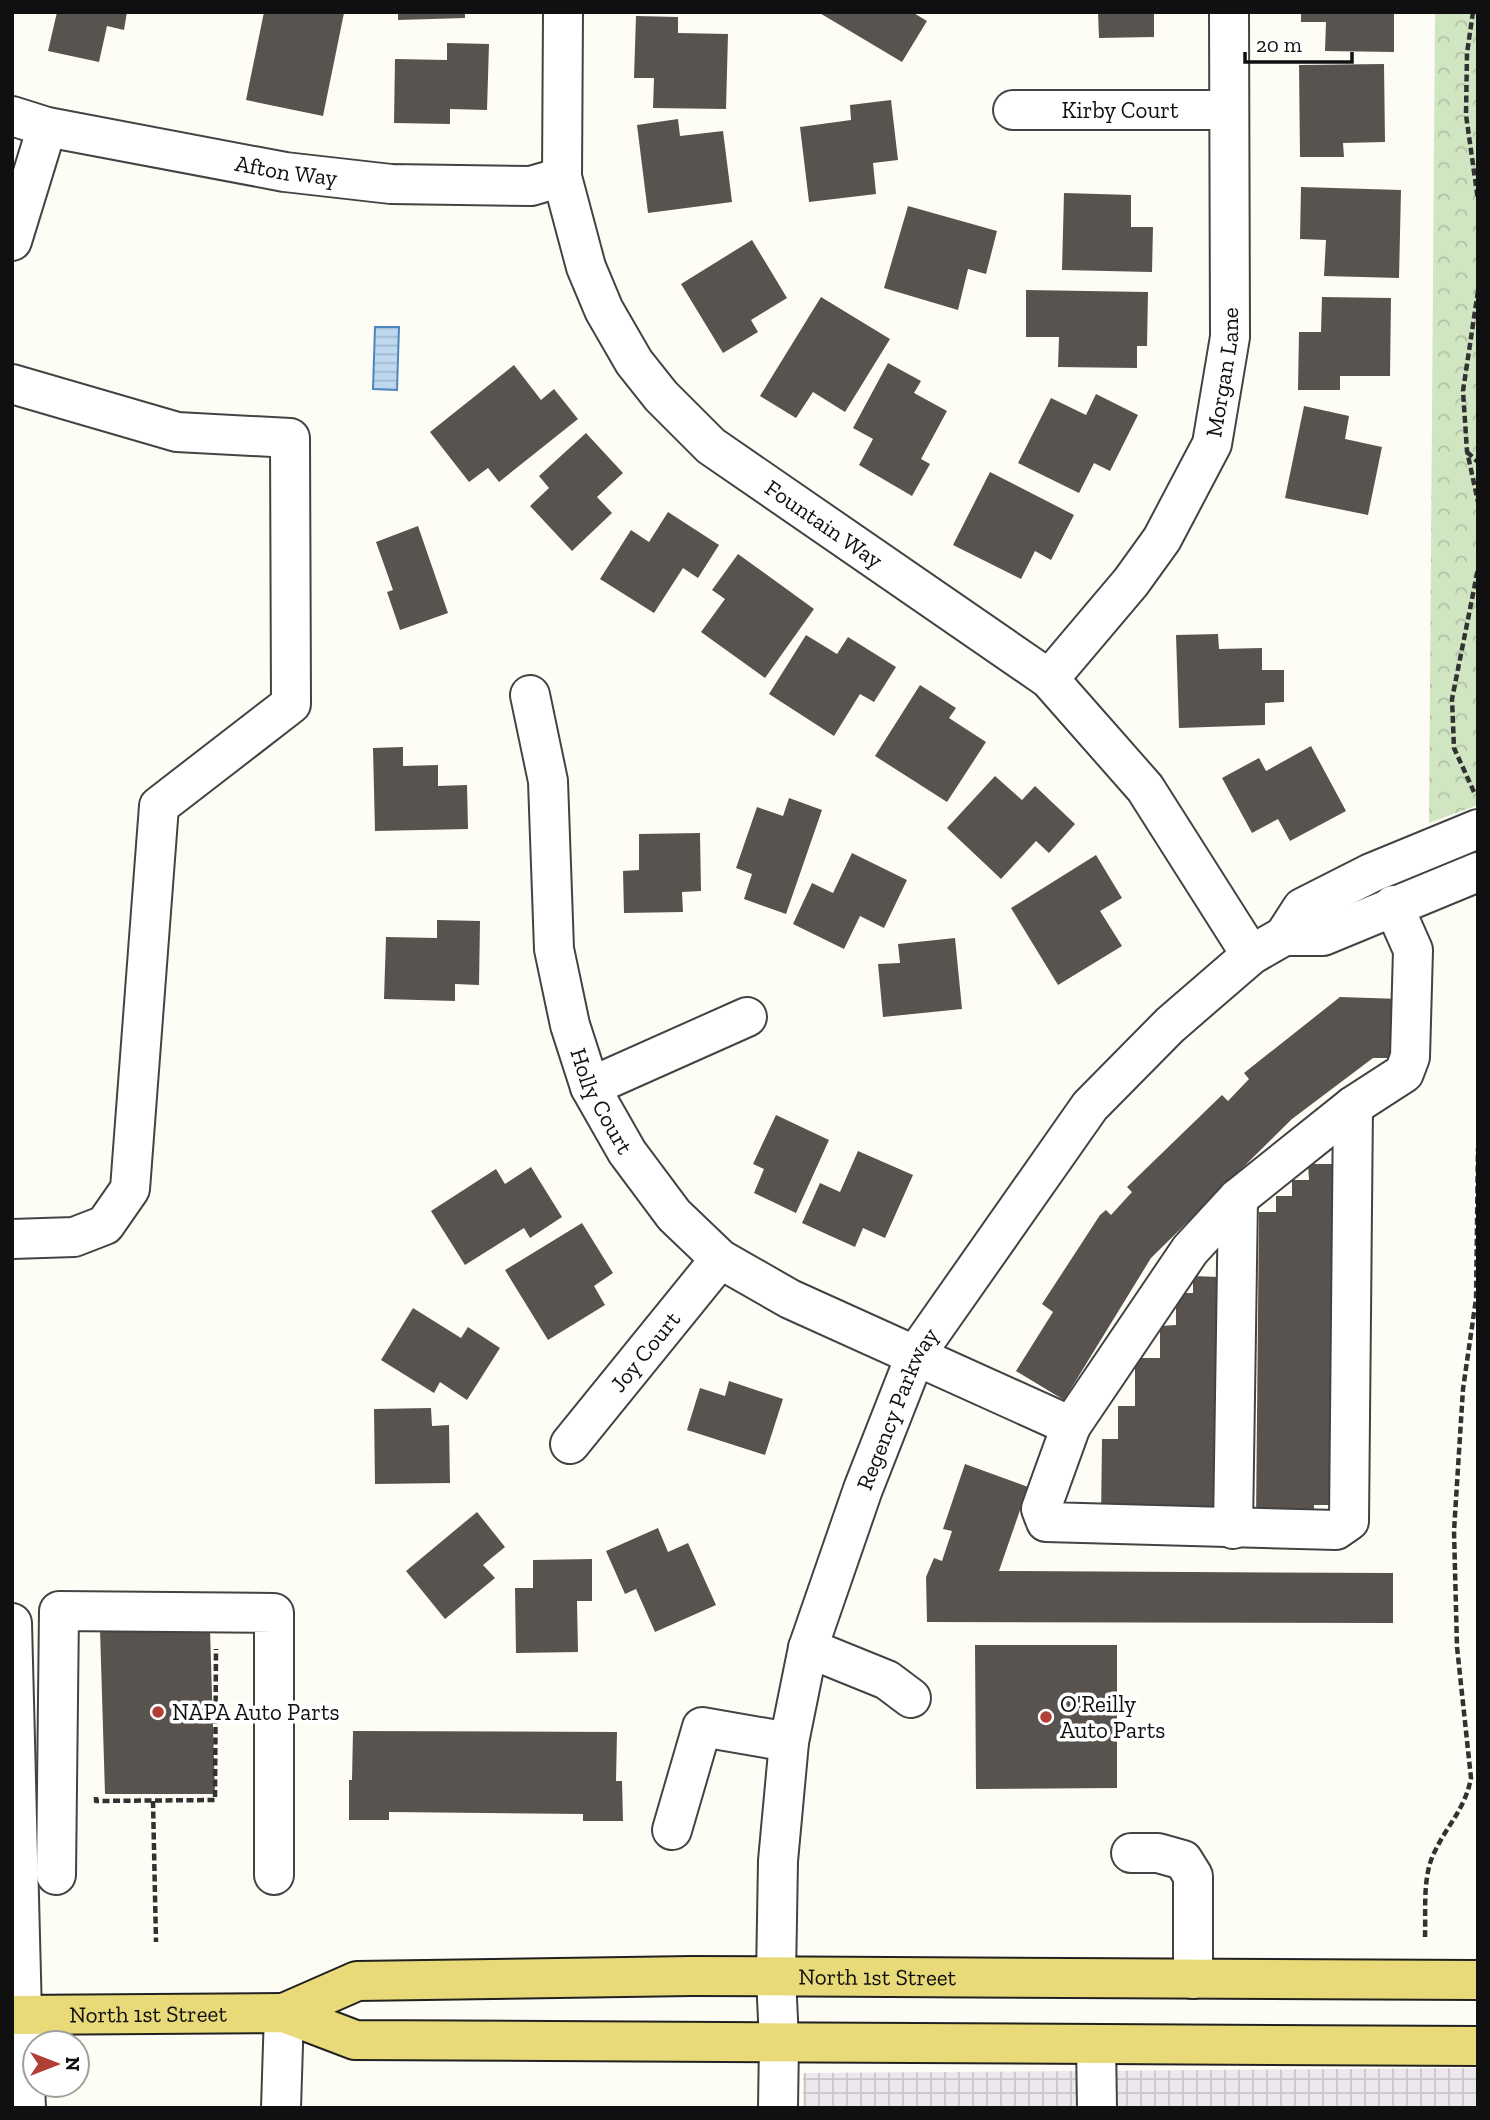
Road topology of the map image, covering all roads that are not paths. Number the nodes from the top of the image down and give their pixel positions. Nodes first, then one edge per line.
1 (563, 12) edge
2 (1229, 12) edge
3 (1013, 110) dead end
4 (1227, 110) junction
5 (30, 121) edge
6 (562, 177) junction
7 (12, 241) edge
8 (12, 384) edge
9 (1049, 679) junction
10 (530, 695) dead end
11 (1478, 829) edge
12 (1478, 872) edge
13 (1393, 905) junction
14 (1283, 936) junction
15 (1251, 955) junction
16 (747, 1017) dead end
17 (590, 1087) junction
18 (1353, 1106) junction
19 (1238, 1198) junction
20 (12, 1239) edge
21 (720, 1259) junction
22 (916, 1354) junction
23 (1071, 1426) junction
24 (570, 1444) dead end
25 (1233, 1529) junction
26 (12, 1623) edge
27 (808, 1648) junction
28 (911, 1698) dead end
29 (789, 1742) junction
30 (672, 1830) dead end
31 (1131, 1853) dead end
32 (56, 1875) dead end
33 (274, 1875) dead end
34 (1193, 1979) junction
35 (1478, 1980) edge
36 (777, 2009) junction
37 (284, 2012) junction
38 (17, 2015) edge
39 (1096, 2044) junction
40 (1478, 2046) edge
41 (26, 2108) edge
42 (281, 2108) edge
43 (778, 2108) edge
44 (1097, 2108) edge

1 - 6 street, Fountain Way
2 - 4 street, Morgan Lane
3 - 4 street, Kirby Court
4 - 9 street, Morgan Lane
5 - 6 street, Afton Way
5 - 7 street
6 - 9 street, Fountain Way
8 - 20 street
9 - 15 street, Fountain Way
10 - 17 street, Holly Court
11 - 14 street, Regency Parkway
12 - 13 street
13 - 14 street
13 - 18 street
14 - 15 street, Regency Parkway
15 - 22 street, Regency Parkway
16 - 17 street
17 - 21 street, Holly Court
18 - 19 street
18 - 25 street
19 - 23 street
19 - 25 street
21 - 22 street, Holly Court
21 - 24 street, Joy Court
22 - 23 street, Holly Court
22 - 27 street, Regency Parkway
23 - 25 street
26 - 38 street
27 - 28 street
27 - 29 street, Regency Parkway
29 - 30 street
29 - 36 street, Regency Parkway
31 - 34 street
32 - 33 street
34 - 35 main road, North 1st Street
34 - 36 main road, North 1st Street
36 - 37 main road, North 1st Street
36 - 37 main road, North 1st Street
36 - 39 main road, North 1st Street
36 - 43 street, Regency Parkway
37 - 38 main road, North 1st Street
37 - 42 street
38 - 41 street
39 - 40 main road, North 1st Street
39 - 44 street

